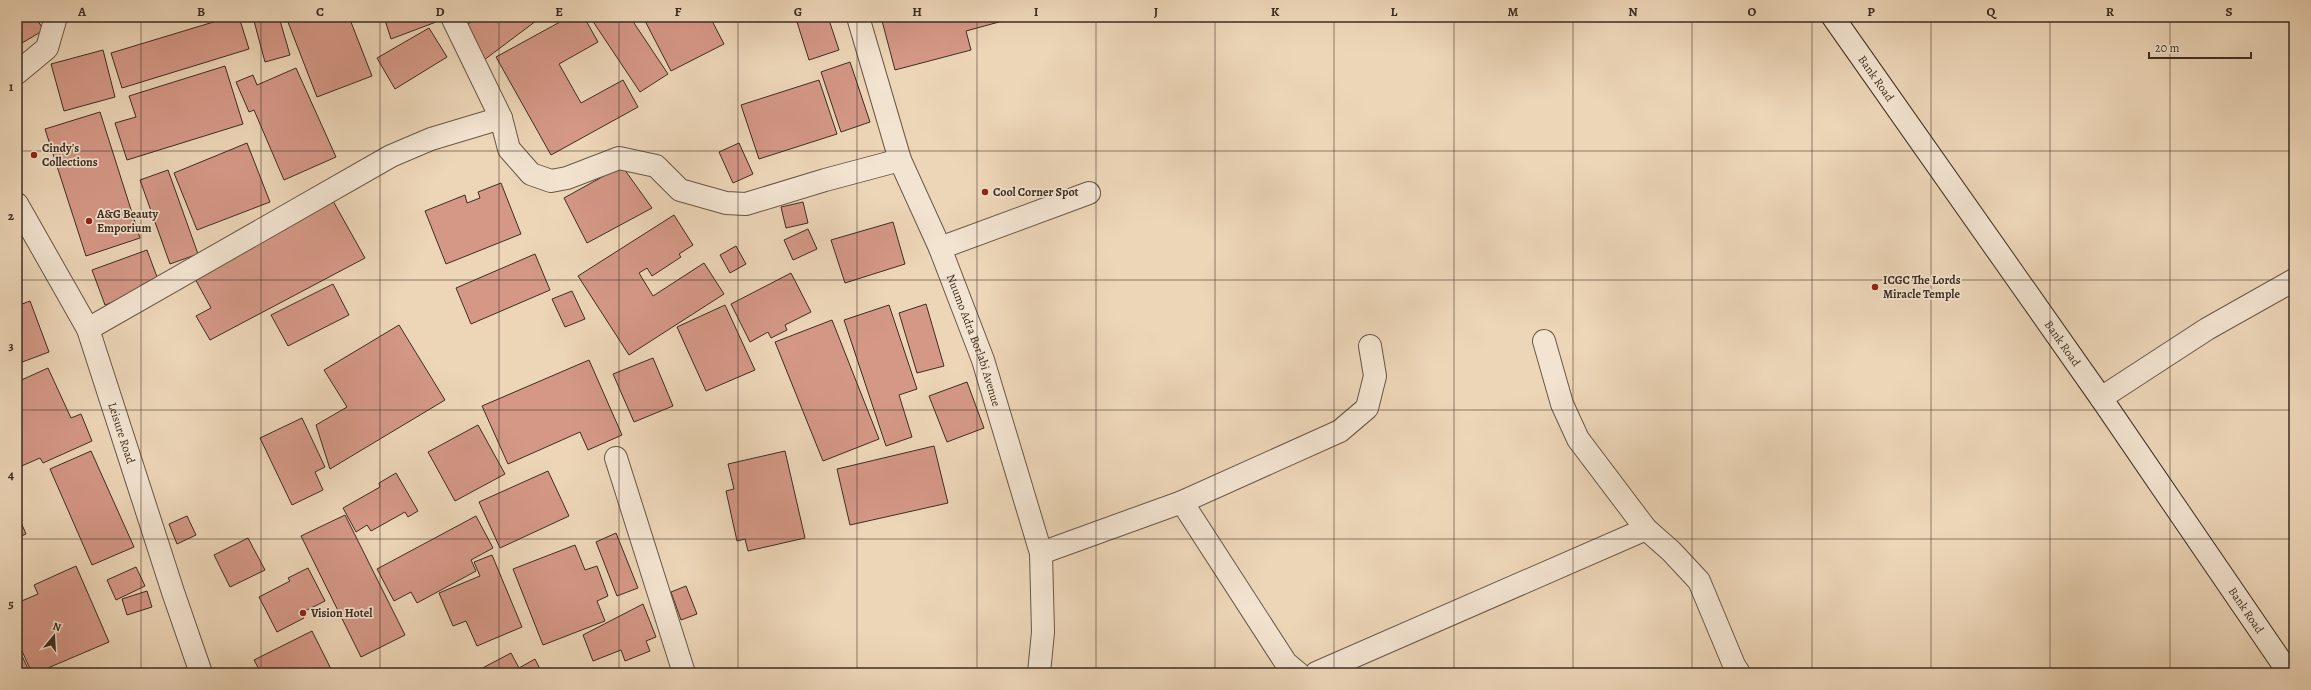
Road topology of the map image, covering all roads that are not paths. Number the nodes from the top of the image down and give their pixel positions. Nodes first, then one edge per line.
1 (56, 17) edge
2 (452, 17) edge
3 (858, 17) edge
4 (1833, 17) edge
5 (17, 73) edge
6 (501, 118) junction
7 (900, 160) junction
8 (1089, 193) dead end
9 (17, 204) edge
10 (940, 248) junction
11 (2294, 280) edge
12 (88, 329) junction
13 (1544, 341) dead end
14 (1370, 346) dead end
15 (2101, 398) junction
16 (616, 458) dead end
17 (1182, 502) junction
18 (1646, 529) junction
19 (1041, 553) junction
20 (201, 673) edge
21 (684, 673) edge
22 (1039, 673) edge
23 (1298, 673) edge
24 (1316, 673) edge
25 (1740, 673) edge
26 (2289, 673) edge

1 - 5 street
2 - 6 street
3 - 7 street, Nuumo Adra Borlabi Avenue
4 - 15 street, Bank Road
6 - 7 street
6 - 12 street
7 - 10 street, Nuumo Adra Borlabi Avenue
8 - 10 street
9 - 12 street, Leisure Road
10 - 19 street, Nuumo Adra Borlabi Avenue
11 - 15 street
12 - 20 street, Leisure Road
13 - 18 street
14 - 17 street
15 - 26 street, Bank Road
16 - 21 street
17 - 19 street
17 - 23 street
18 - 24 street
18 - 25 street
19 - 22 street, Nuumo Adra Borlabi Avenue

